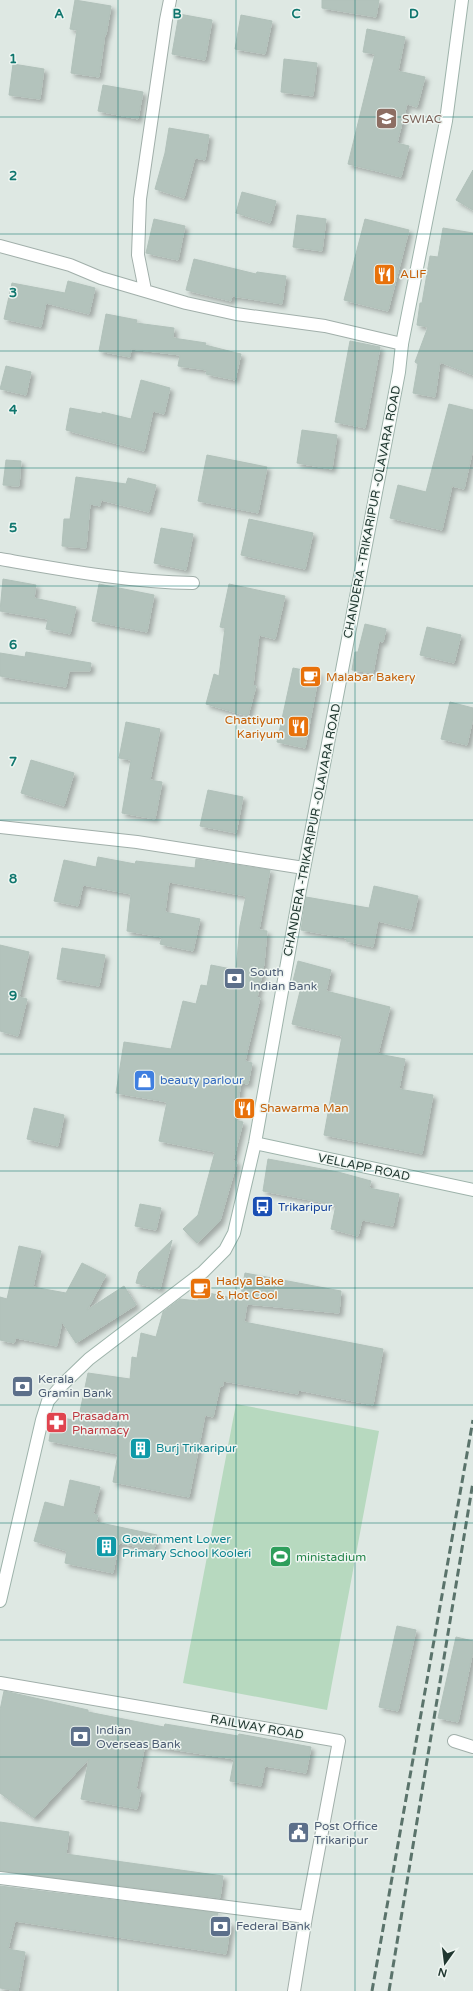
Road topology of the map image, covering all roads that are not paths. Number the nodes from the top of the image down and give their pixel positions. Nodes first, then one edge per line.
1 (170, 0) edge
2 (462, 0) edge
3 (0, 246) edge
4 (145, 290) junction
5 (402, 344) junction
6 (0, 559) edge
7 (193, 583) dead end
8 (0, 827) edge
9 (304, 868) junction
10 (255, 1143) junction
11 (473, 1190) edge
12 (0, 1601) edge
13 (0, 1683) edge
14 (454, 1741) dead end
15 (473, 1746) edge
16 (0, 1878) edge
17 (306, 1917) junction
18 (294, 1991) edge

1 - 4 street
2 - 5 street, CHANDERA -TRIKARIPUR -OLAVARA ROAD
3 - 4 street
4 - 5 street
5 - 9 street, CHANDERA -TRIKARIPUR -OLAVARA ROAD
6 - 7 street
8 - 9 street
9 - 10 street, CHANDERA -TRIKARIPUR -OLAVARA ROAD
10 - 11 street, VELLAPP ROAD
10 - 12 street, CHANDERA -TRIKARIPUR -OLAVARA ROAD
13 - 17 street, RAILWAY ROAD
14 - 15 street
16 - 17 street
17 - 18 street

